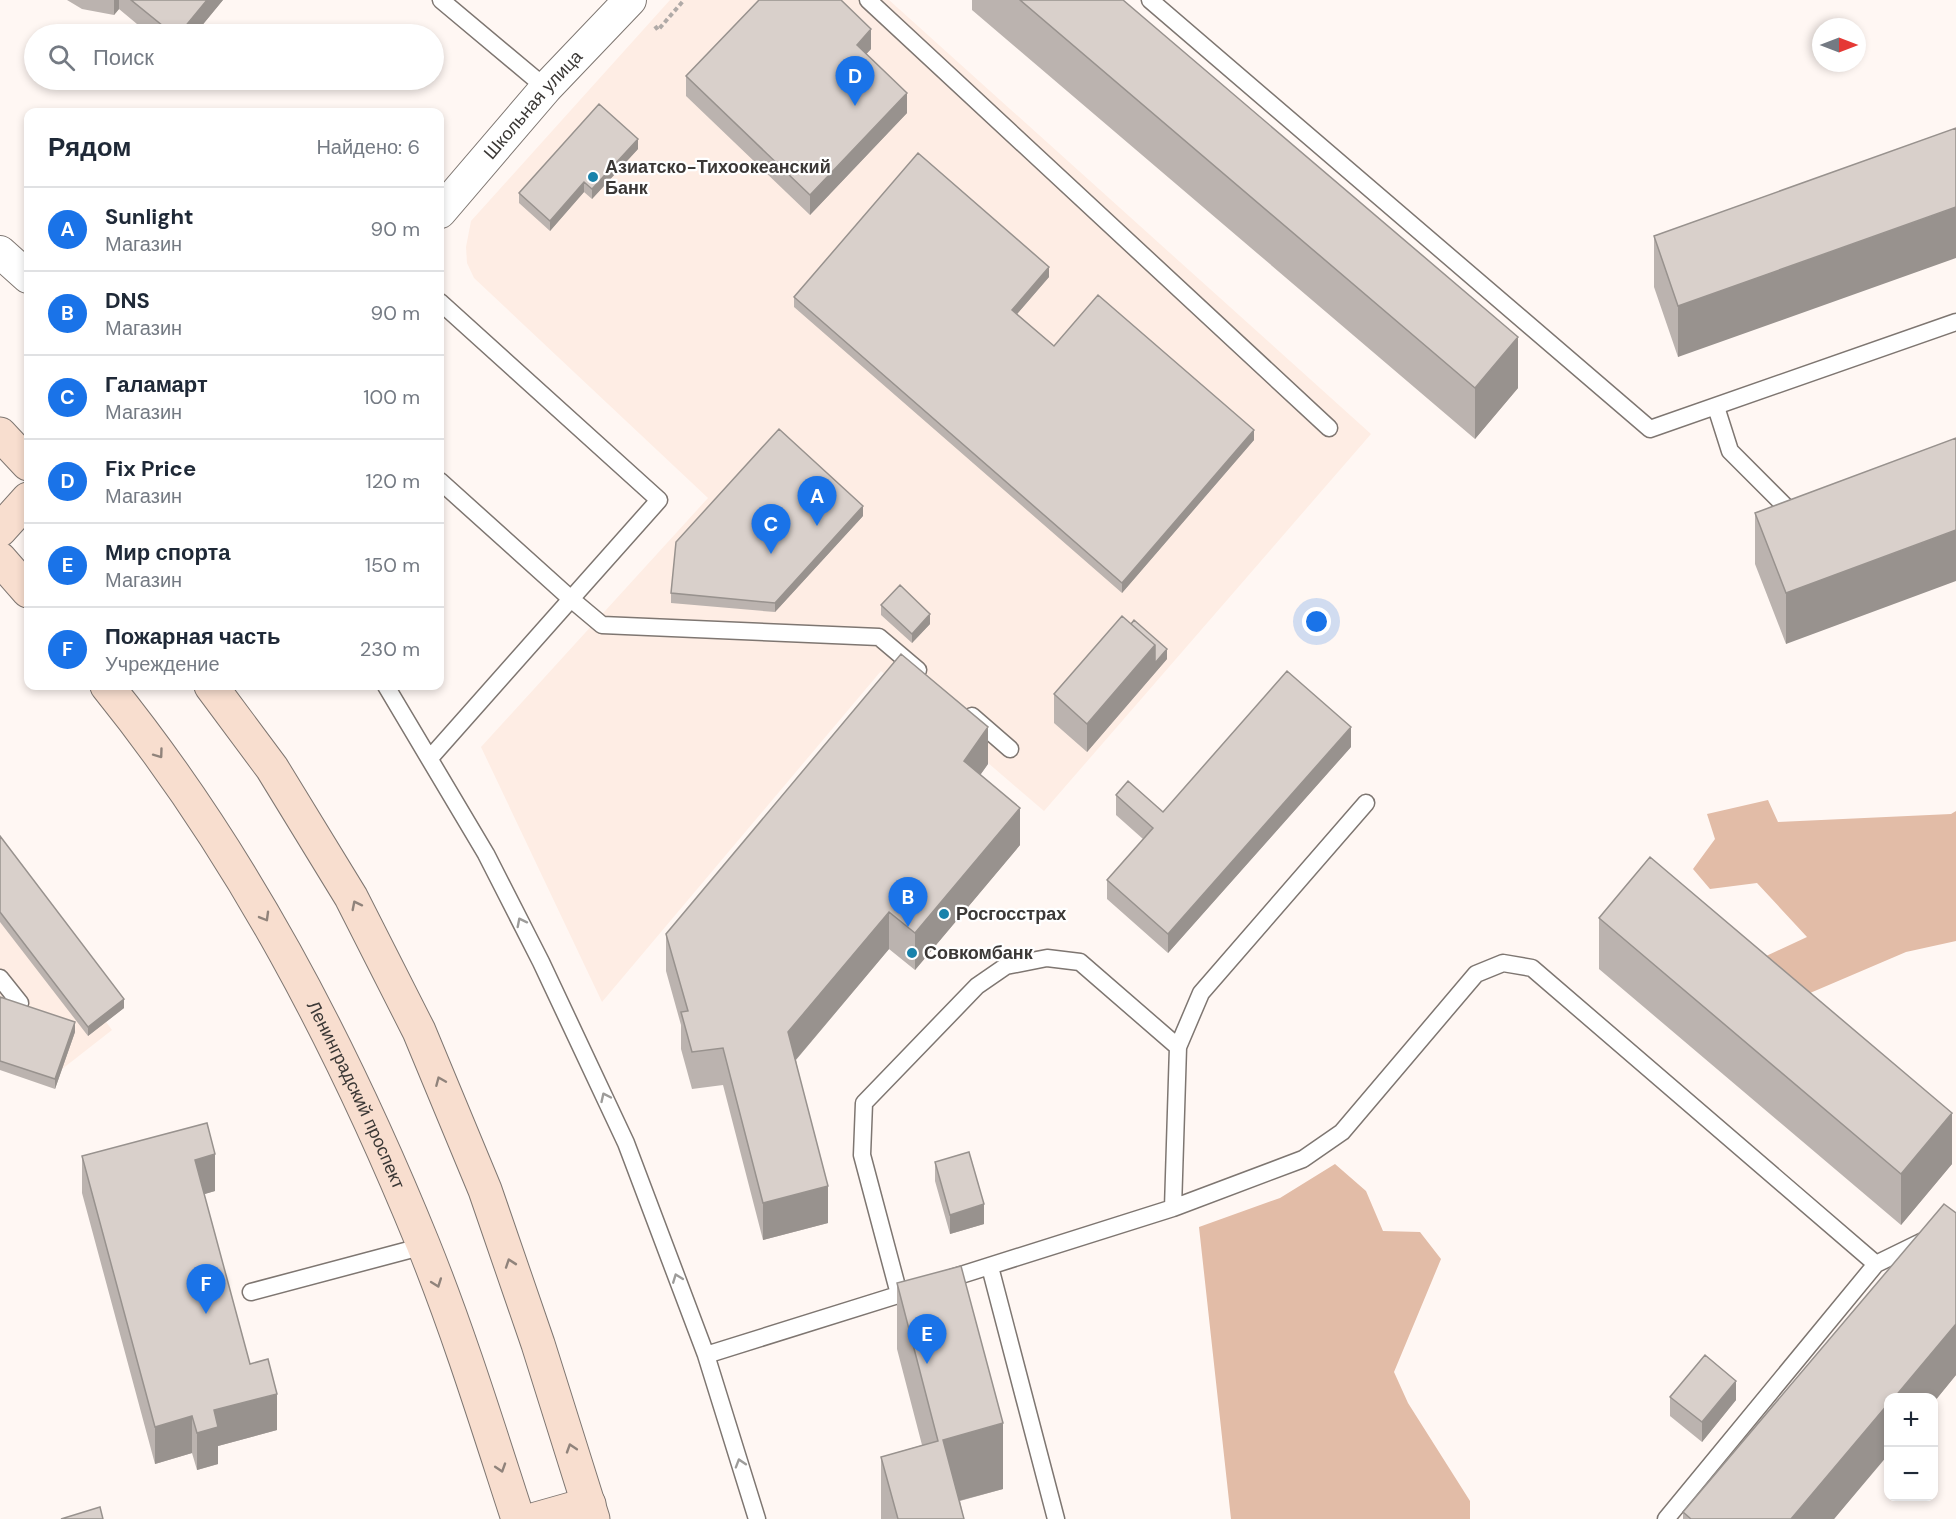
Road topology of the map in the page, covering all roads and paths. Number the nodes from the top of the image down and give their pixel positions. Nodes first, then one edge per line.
1 (441, 0) edge
2 (630, 0) edge
3 (684, 0) edge
4 (868, 0) edge
5 (1150, 0) edge
6 (658, 30) dead end
7 (546, 88) junction
8 (444, 207) edge
9 (0, 252) edge
10 (24, 273) edge
11 (444, 306) edge
12 (1956, 322) edge
13 (1716, 407) junction
14 (1329, 428) dead end
15 (0, 434) edge
16 (24, 460) edge
17 (444, 485) edge
18 (24, 503) edge
19 (1809, 515) edge
20 (0, 530) edge
21 (0, 559) edge
22 (24, 586) edge
23 (571, 599) junction
24 (932, 682) edge
25 (214, 690) edge
26 (388, 690) edge
27 (122, 693) edge
28 (958, 704) edge
29 (1010, 749) dead end
30 (430, 758) junction
31 (1366, 803) dead end
32 (0, 978) edge
33 (20, 1003) edge
34 (1178, 1047) junction
35 (1173, 1208) junction
36 (1956, 1225) edge
37 (424, 1246) junction
38 (1876, 1264) junction
39 (990, 1267) junction
40 (251, 1292) dead end
41 (899, 1294) junction
42 (706, 1355) junction
43 (591, 1511) edge
44 (518, 1519) edge
45 (536, 1519) edge
46 (757, 1519) edge
47 (1056, 1519) edge
48 (1666, 1519) edge

1 - 7 lane
2 - 7 street, Школьная улица
3 - 6 path
4 - 14 lane
5 - 13 lane
7 - 8 street, Школьная улица
9 - 10 street
11 - 23 lane
12 - 13 lane
13 - 19 lane
15 - 16 main road
17 - 23 lane
18 - 20 main road
21 - 22 main road
23 - 24 lane
23 - 30 lane
43 -> 25 main road
26 - 30 lane
27 -> 37 main road, Ленинградский проспект
28 - 29 lane
42 -> 30 lane
31 - 34 lane
32 - 33 lane
34 - 35 lane
34 - 41 lane
35 - 38 lane
35 - 39 lane
36 - 38 lane
37 - 40 lane
37 -> 44 main road, Ленинградский проспект
38 - 48 lane
39 - 41 lane
39 - 47 lane
41 - 42 lane
46 -> 42 lane
43 - 45 main road

